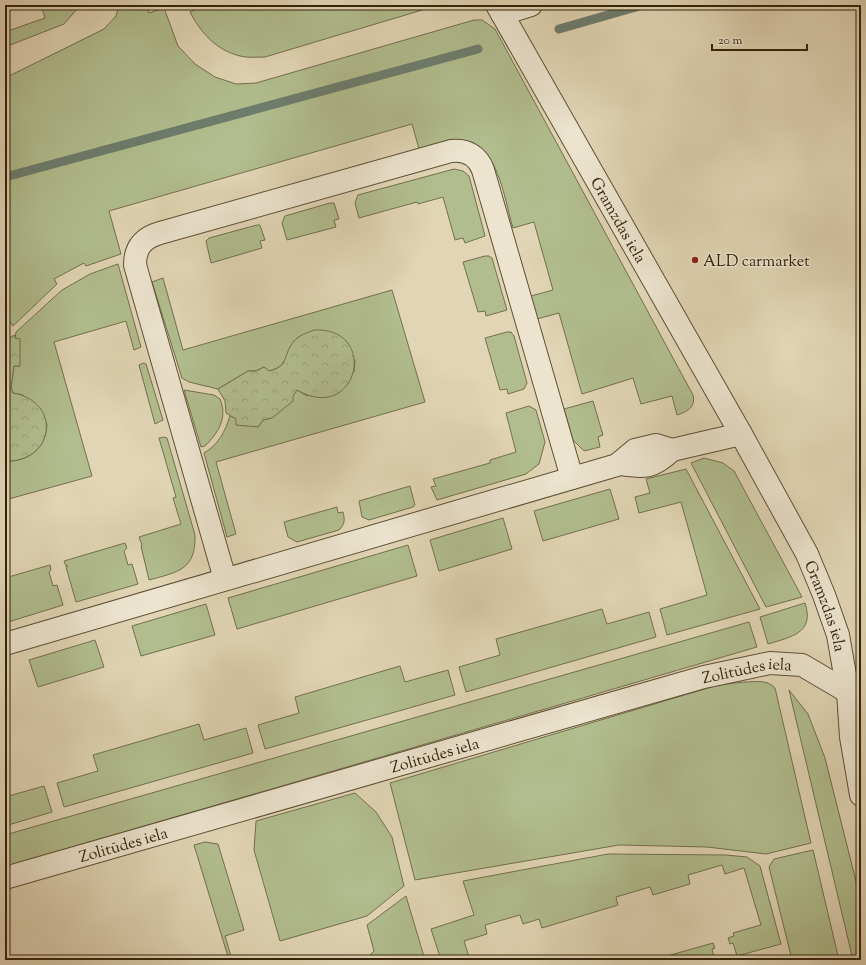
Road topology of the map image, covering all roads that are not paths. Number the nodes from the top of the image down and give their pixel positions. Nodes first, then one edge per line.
1 (531, 5) edge
2 (499, 9) edge
3 (741, 434) junction
4 (572, 478) junction
5 (225, 579) junction
6 (5, 644) edge
7 (854, 689) edge
8 (861, 794) edge
9 (5, 878) edge

1 - 2 street
2 - 3 street, Gramzdas iela
3 - 4 street
3 - 7 street, Gramzdas iela
4 - 5 street
4 - 5 street
5 - 6 street
7 - 8 street, Gramzdas iela
7 - 9 street, Zolitūdes iela

